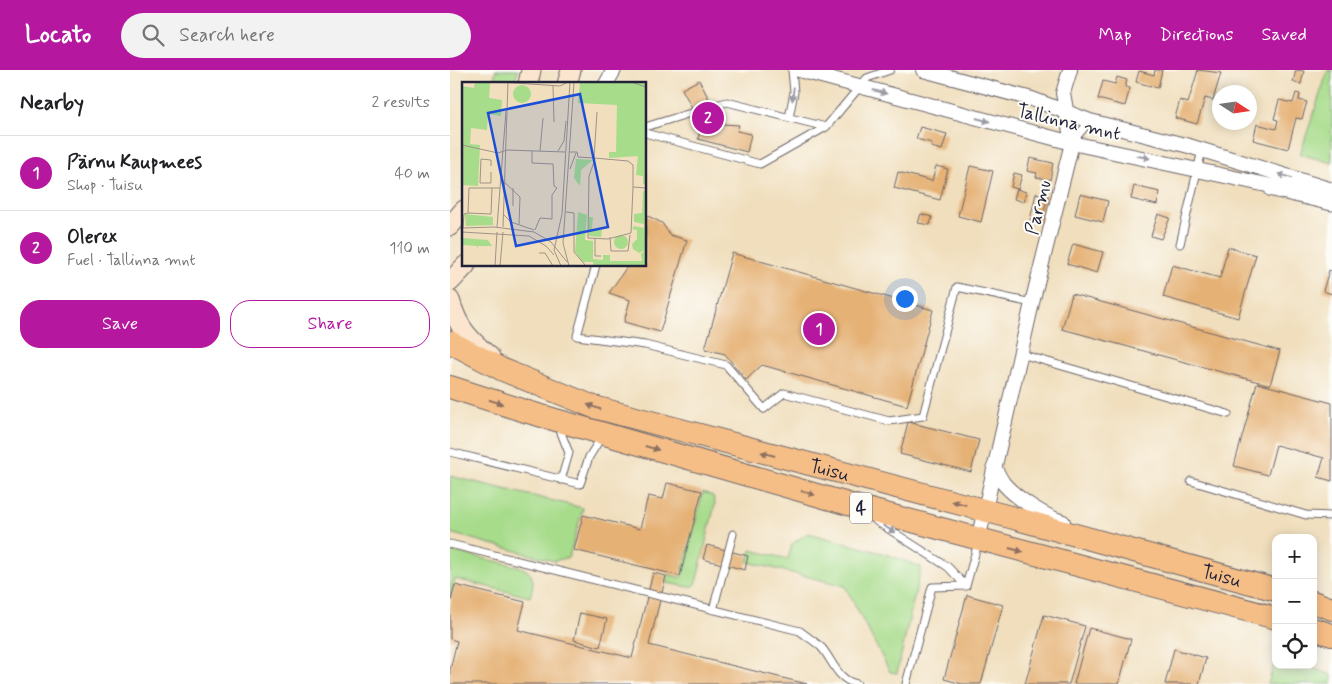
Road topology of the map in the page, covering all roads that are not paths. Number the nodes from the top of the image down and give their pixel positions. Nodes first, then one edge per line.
1 (614, 70) edge
2 (792, 70) edge
3 (799, 70) edge
4 (890, 70) edge
5 (923, 70) edge
6 (1070, 70) edge
7 (607, 82) edge
8 (860, 87) junction
9 (712, 106) dead end
10 (694, 112) dead end
11 (1067, 112) junction
12 (789, 118) junction
13 (1090, 121) junction
14 (646, 127) edge
15 (826, 127) junction
16 (646, 133) edge
17 (1072, 143) junction
18 (1202, 150) junction
19 (1198, 169) junction
20 (1332, 190) edge
21 (1332, 199) edge
22 (1332, 207) edge
23 (462, 212) edge
24 (450, 226) edge
25 (1180, 244) dead end
26 (465, 266) edge
27 (596, 266) edge
28 (450, 288) edge
29 (1032, 303) junction
30 (450, 342) edge
31 (1020, 354) junction
32 (504, 370) junction
33 (450, 387) edge
34 (1228, 414) dead end
35 (556, 420) junction
36 (603, 434) junction
37 (450, 452) edge
38 (994, 467) junction
39 (562, 480) junction
40 (1191, 482) dead end
41 (848, 504) junction
42 (985, 510) junction
43 (1332, 516) edge
44 (733, 534) dead end
45 (978, 540) junction
46 (450, 544) edge
47 (1182, 564) junction
48 (966, 586) junction
49 (1272, 589) edge
50 (713, 610) junction
51 (1272, 617) edge
52 (1317, 630) edge
53 (1332, 635) edge
54 (857, 684) edge
55 (906, 684) edge

1 - 7 street
2 -> 12 lane
3 - 8 street, Tallinna mnt
4 - 8 lane
5 - 11 street, Tallinna mnt
6 - 11 street, Parmu
8 - 15 lane
8 -> 17 street, Tallinna mnt
9 - 12 lane
10 - 14 lane
11 - 13 street, Tallinna mnt
11 - 17 street, Parmu
12 - 15 lane
13 - 17 lane
13 - 18 street, Tallinna mnt
15 - 16 lane
17 -> 19 street, Tallinna mnt
17 - 29 street, Parmu
18 - 19 lane
20 -> 18 street, Tallinna mnt
19 - 21 street, Tallinna mnt
19 - 22 lane
19 - 25 lane
23 - 24 main road
26 - 28 main road
27 - 29 lane
28 - 32 main road
29 - 31 street, Parmu
30 - 32 highway, Tuisu / 4
31 - 34 lane
31 - 38 street, Parmu
42 -> 32 highway, Tuisu / 4
33 -> 35 highway, Tuisu / 4
35 - 36 highway, Tuisu / 4
35 - 39 lane
36 - 39 lane
36 -> 41 highway, Tuisu / 4
37 - 39 lane
38 - 42 street, Parmu
38 - 47 street
40 - 43 lane
41 - 45 highway, Tuisu / 4
41 -> 48 lane
42 - 45 street, Parmu
42 - 47 highway, Tuisu / 4
44 - 50 lane
45 - 48 lane
45 -> 51 highway, Tuisu / 4
46 - 50 lane
47 - 49 highway, Tuisu / 4
48 - 55 lane
50 - 54 lane
52 - 53 highway

